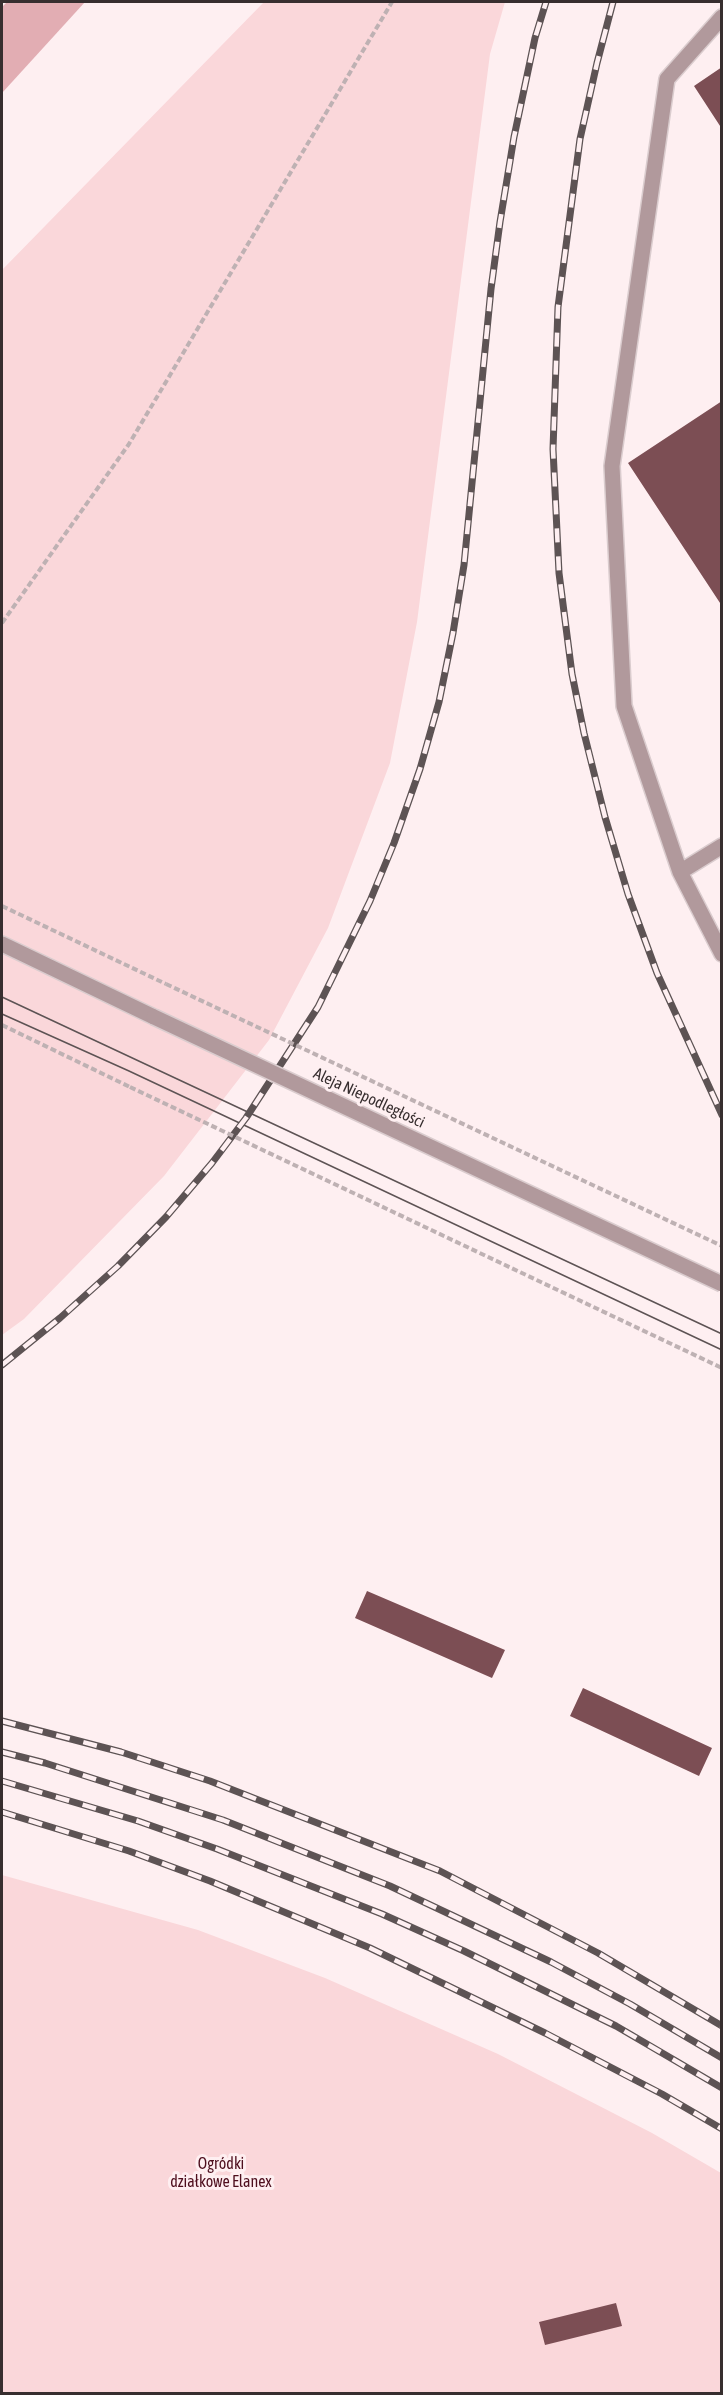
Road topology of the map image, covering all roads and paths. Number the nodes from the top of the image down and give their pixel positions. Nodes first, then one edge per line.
1 (392, 2) edge
2 (722, 17) edge
3 (2, 623) edge
4 (722, 846) edge
5 (680, 872) junction
6 (2, 906) edge
7 (2, 944) edge
8 (722, 954) edge
9 (2, 1025) edge
10 (722, 1246) edge
11 (722, 1284) edge
12 (722, 1368) edge

1 - 3 path
2 - 5 street
4 - 5 street
5 - 8 street
6 - 10 path, bridge
7 - 11 street, Aleja Niepodległości, bridge
9 - 12 path, bridge

